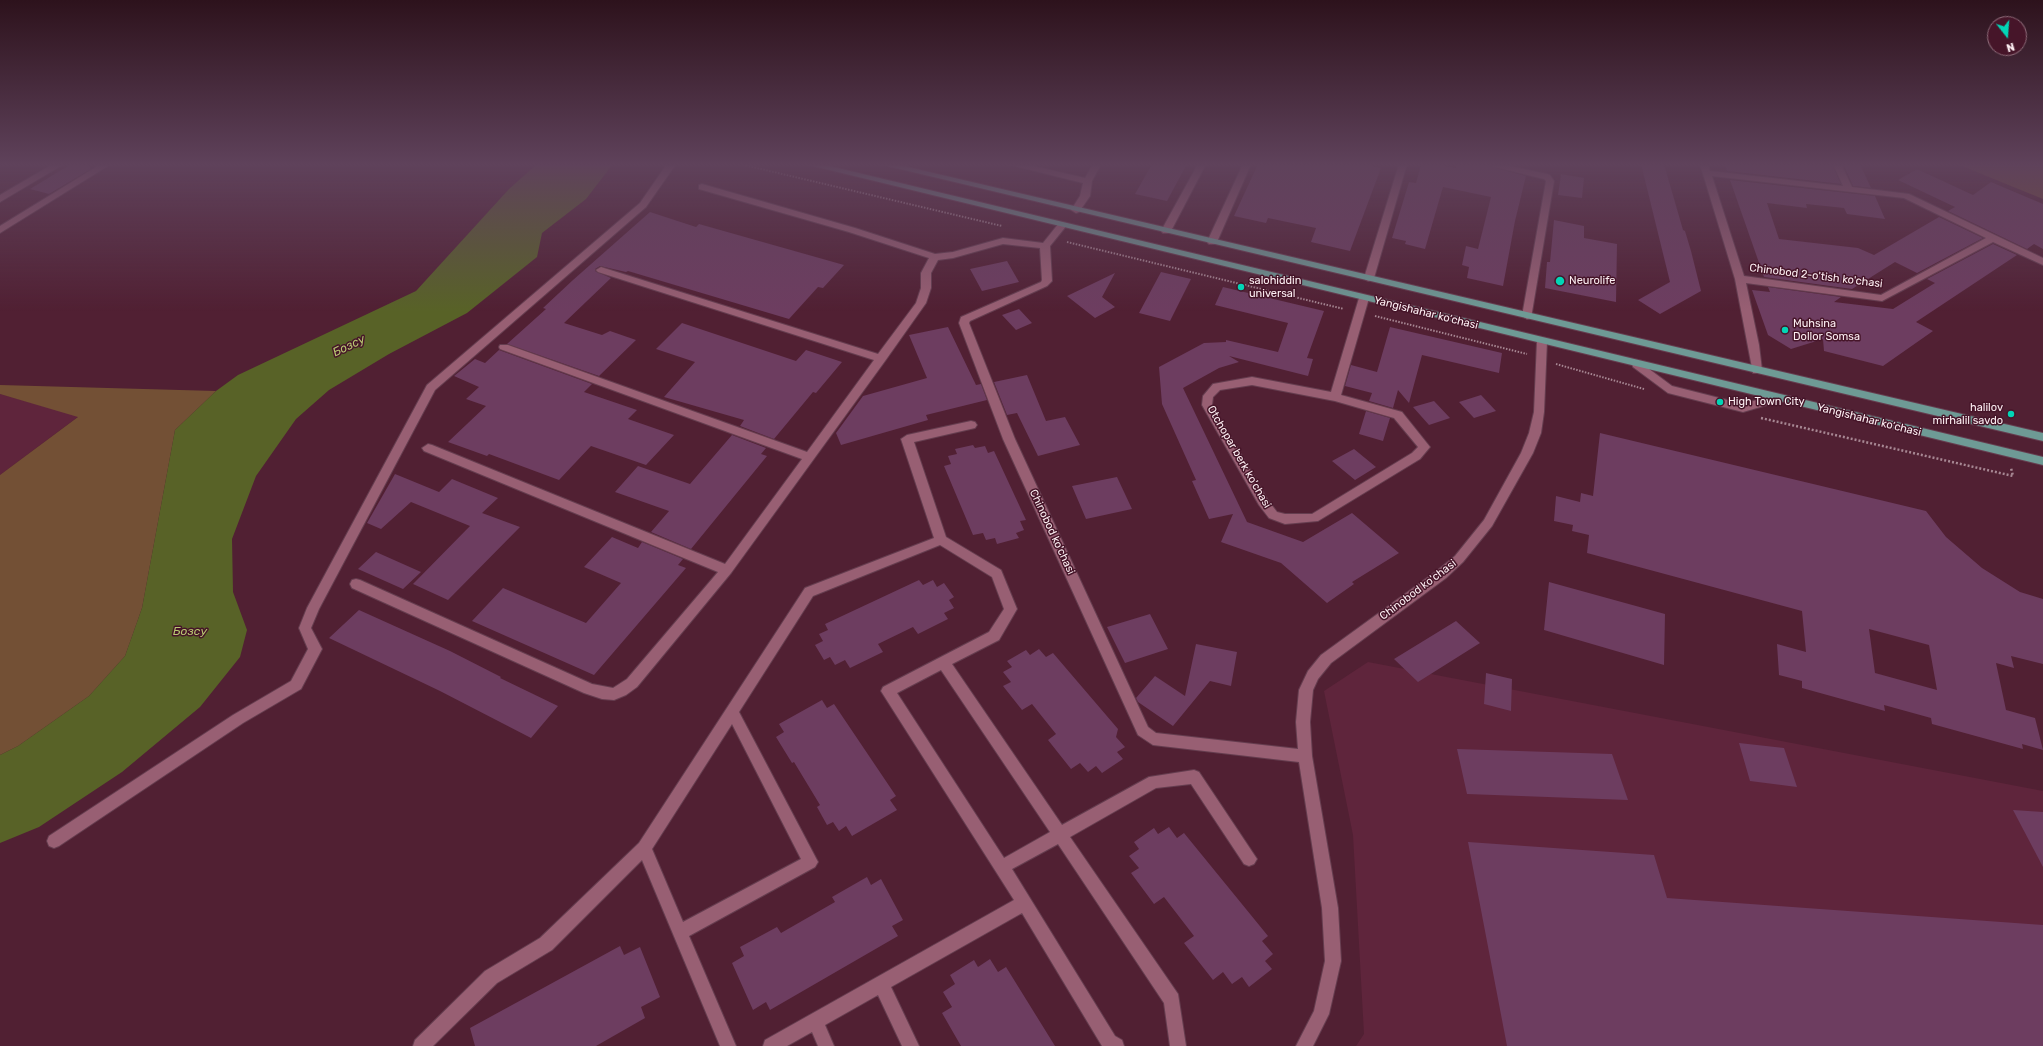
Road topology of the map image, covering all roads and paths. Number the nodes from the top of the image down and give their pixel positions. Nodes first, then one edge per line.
1 (28, 213) edge
2 (634, 213) edge
3 (792, 213) edge
4 (946, 213) edge
5 (1011, 213) edge
6 (1088, 213) edge
7 (1176, 213) edge
8 (1225, 213) edge
9 (1388, 213) edge
10 (1545, 213) edge
11 (1720, 213) edge
12 (1941, 213) edge
13 (1062, 225) junction
14 (1006, 227) dead end
15 (0, 230) edge
16 (1166, 231) junction
17 (1993, 238) junction
18 (1048, 242) junction
19 (1212, 242) junction
20 (934, 257) junction
21 (1286, 259) junction
22 (2043, 262) edge
23 (601, 270) dead end
24 (1279, 278) junction
25 (1369, 278) junction
26 (1740, 279) junction
27 (1449, 297) junction
28 (1364, 298) junction
29 (1359, 312) junction
30 (1528, 316) junction
31 (1445, 318) junction
32 (1542, 341) junction
33 (504, 347) dead end
34 (1540, 357) junction
35 (881, 359) junction
36 (1637, 364) junction
37 (1757, 370) junction
38 (1650, 391) dead end
39 (1335, 396) junction
40 (1777, 398) junction
41 (1757, 417) dead end
42 (970, 425) dead end
43 (2043, 437) edge
44 (428, 448) dead end
45 (808, 456) junction
46 (2043, 461) edge
47 (2010, 466) dead end
48 (941, 540) junction
49 (727, 570) junction
50 (356, 584) dead end
51 (942, 662) junction
52 (732, 711) junction
53 (1305, 756) junction
54 (1060, 834) junction
55 (54, 841) dead end
56 (644, 848) junction
57 (1249, 859) dead end
58 (1002, 867) junction
59 (1025, 903) junction
60 (680, 932) junction
61 (881, 984) junction
62 (815, 1021) junction
63 (421, 1046) edge
64 (728, 1046) edge
65 (771, 1046) edge
66 (826, 1046) edge
67 (911, 1046) edge
68 (1116, 1046) edge
69 (1178, 1046) edge
70 (1304, 1046) edge

1 - 15 street
2 - 55 street
3 - 20 street
4 - 14 path
5 - 13 main road, Yangishahar ko‘chasi
6 - 16 main road, Yangishahar ko‘chasi
7 - 16 street
8 - 19 street
9 - 25 street
10 - 30 street
11 - 26 street
12 - 17 street
13 - 18 street
13 - 24 main road, Yangishahar ko‘chasi
16 - 19 main road, Yangishahar ko‘chasi
17 - 22 street
17 - 26 street, Chinobod 2-o'tish ko'chasi
18 - 20 street
18 - 29 path
18 - 53 street, Chinobod ko'chasi
19 - 21 main road, Yangishahar ko‘chasi
20 - 35 street
21 - 24 main road
21 - 25 main road, Yangishahar ko‘chasi
23 - 35 street
24 - 28 main road, Yangishahar ko‘chasi
25 - 27 main road, Yangishahar ko‘chasi
26 - 37 street
27 - 30 main road, Yangishahar ko‘chasi
27 - 31 main road
28 - 29 street
28 - 31 main road, Yangishahar ko‘chasi
29 - 34 path
29 - 39 street
30 - 37 main road, Yangishahar ko‘chasi
31 - 32 main road, Yangishahar ko‘chasi
32 - 34 street, Chinobod ko'chasi
32 - 36 main road, Yangishahar ko‘chasi
33 - 45 street
34 - 38 path
34 - 53 street, Chinobod ko'chasi
35 - 45 street
36 - 40 main road, Yangishahar ko‘chasi
36 - 40 street
37 - 43 main road, Yangishahar ko‘chasi
39 - 39 street, Otchopar berk ko'chasi
40 - 46 main road, Yangishahar ko‘chasi
41 - 47 path
42 - 48 street
44 - 49 street
45 - 49 street
48 - 51 street
48 - 52 street
49 - 50 street
51 - 54 street
51 - 58 street
52 - 56 street
52 - 60 street
53 - 70 street, Chinobod ko'chasi
54 - 57 street
54 - 58 street
54 - 69 street
56 - 60 street
56 - 63 street
58 - 59 street
59 - 61 street
59 - 68 street
60 - 64 street
61 - 62 street
61 - 67 street
62 - 65 street
62 - 66 street

